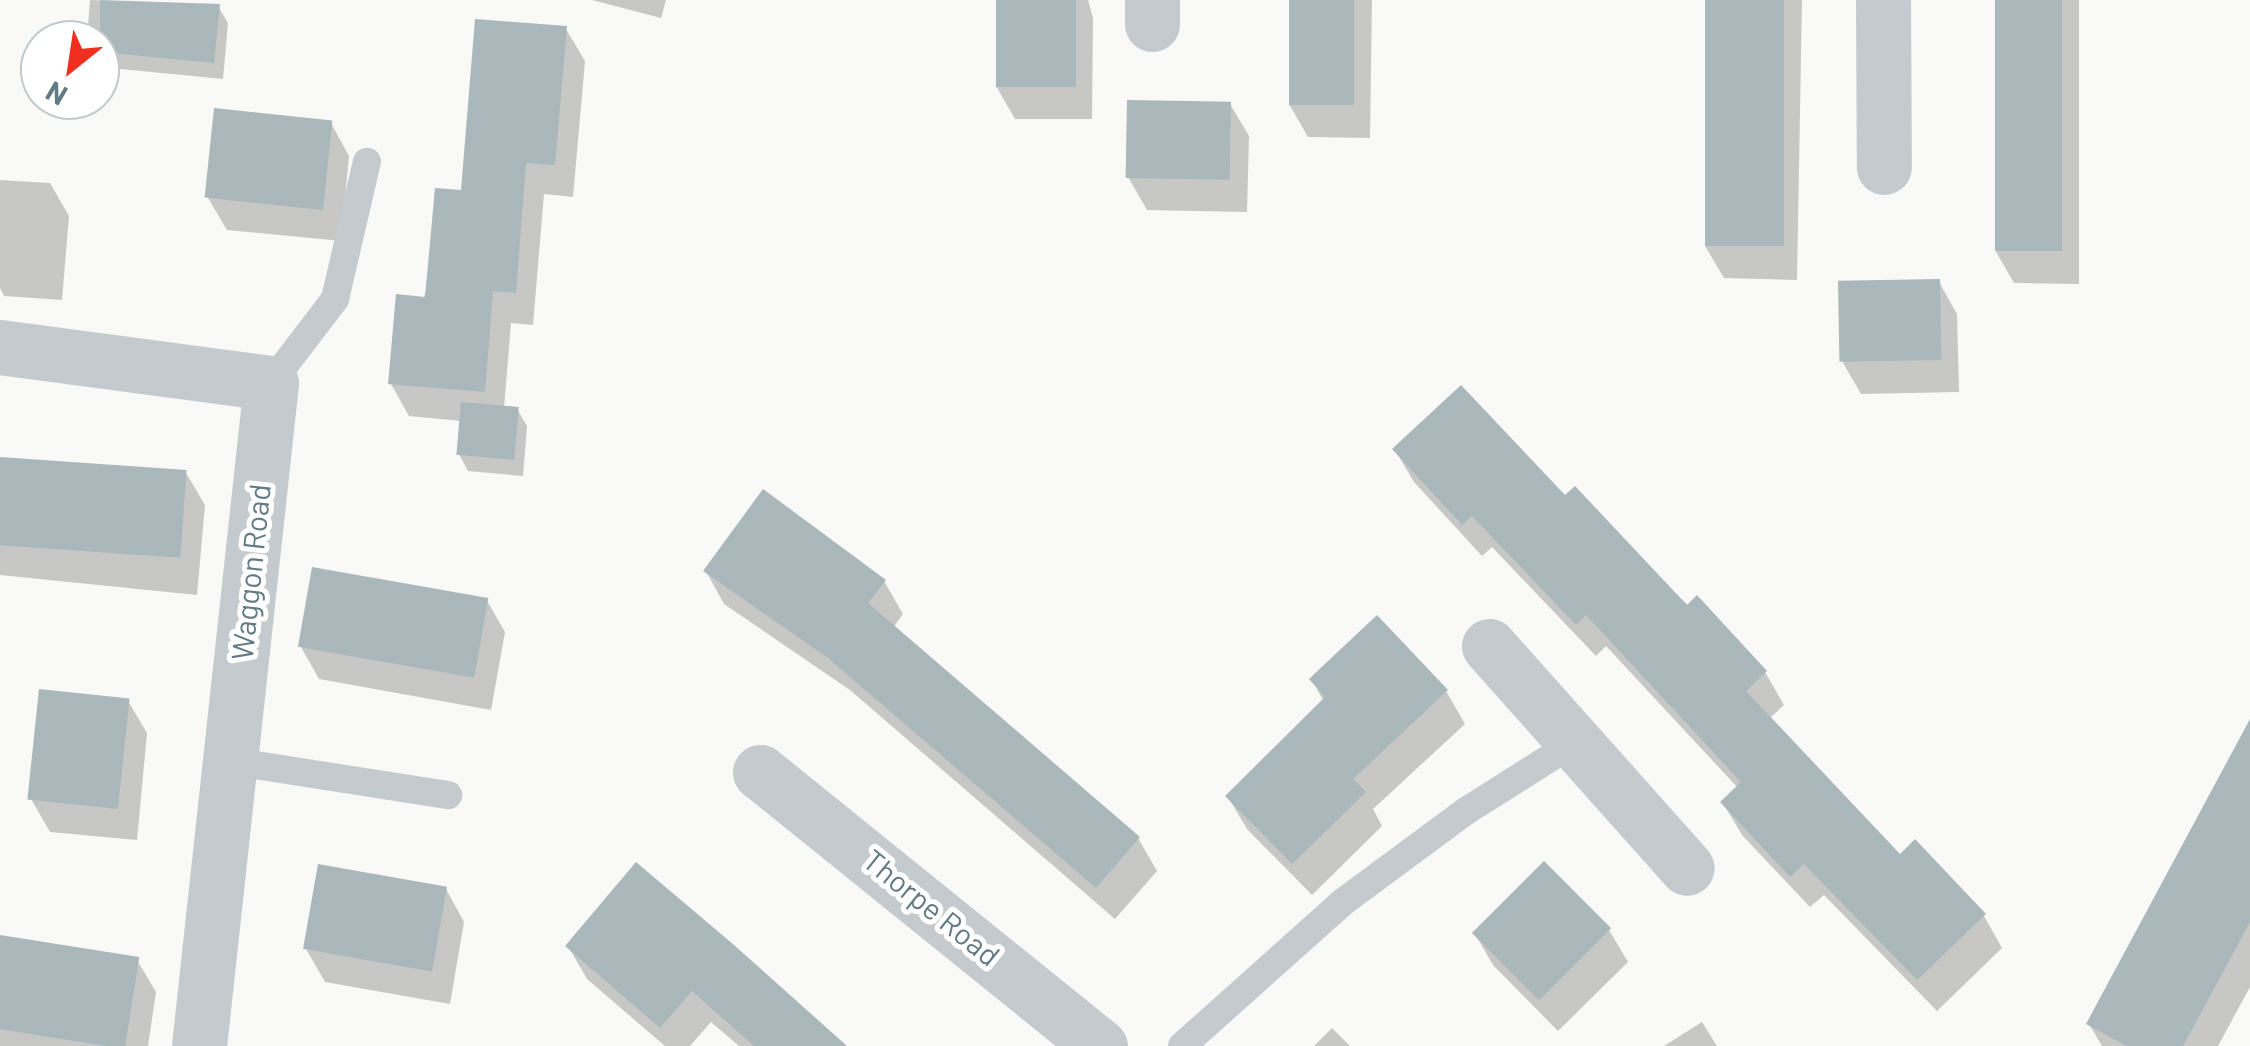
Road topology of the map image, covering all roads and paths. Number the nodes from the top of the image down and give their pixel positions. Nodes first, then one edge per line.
1 (1883, 0) edge
2 (367, 162) dead end
3 (1884, 168) dead end
4 (0, 348) edge
5 (271, 383) junction
6 (1489, 646) dead end
7 (1576, 742) junction
8 (230, 761) junction
9 (760, 772) dead end
10 (448, 795) dead end
11 (1687, 868) dead end
12 (199, 1046) edge
13 (1100, 1046) edge
14 (1182, 1046) edge

1 - 3 street
2 - 5 lane
4 - 5 street
5 - 8 street, Waggon Road
6 - 7 street
7 - 11 street
7 - 14 lane
8 - 10 lane
8 - 12 street, Waggon Road
9 - 13 street, Thorpe Road

